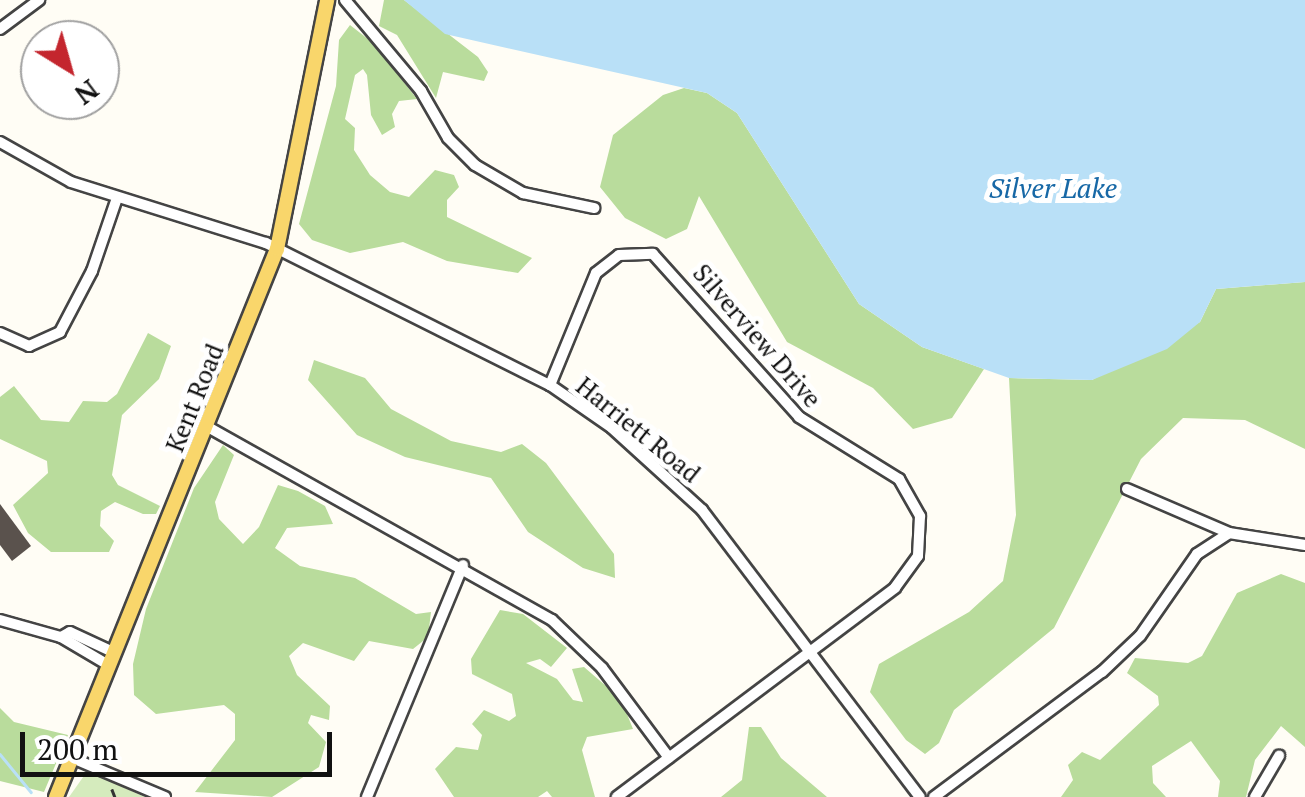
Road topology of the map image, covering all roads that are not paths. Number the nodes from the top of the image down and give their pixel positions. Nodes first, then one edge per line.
1 (327, 0) edge
2 (345, 0) edge
3 (33, 2) edge
4 (0, 29) edge
5 (0, 142) edge
6 (117, 198) junction
7 (594, 208) dead end
8 (277, 249) junction
9 (0, 333) edge
10 (550, 385) junction
11 (208, 427) junction
12 (1127, 489) dead end
13 (1229, 533) junction
14 (1305, 546) edge
15 (463, 565) junction
16 (0, 620) edge
17 (810, 652) junction
18 (112, 659) junction
19 (1279, 756) dead end
20 (72, 758) junction
21 (670, 758) junction
22 (56, 797) edge
23 (165, 797) edge
24 (367, 797) edge
25 (618, 797) edge
26 (920, 797) edge
27 (934, 797) edge
28 (1255, 797) edge

1 - 8 main road, Kent Road
2 - 7 street
3 - 4 street
5 - 6 street, Harriett Road
6 - 8 street, Harriett Road
6 - 9 street
8 - 10 street, Harriett Road
8 - 11 main road, Kent Road
10 - 17 street, Harriett Road
10 - 17 street, Silverview Drive
11 - 15 street
11 - 18 main road, Kent Road
12 - 13 street
13 - 14 street
13 - 27 street
15 - 21 street
15 - 24 street
16 - 18 street
17 - 21 street, Silverview Drive
17 - 26 street, Harriett Road
18 - 20 main road, Kent Road
19 - 28 street
20 - 22 main road, Kent Road
20 - 23 street
21 - 25 street, Silverview Drive

